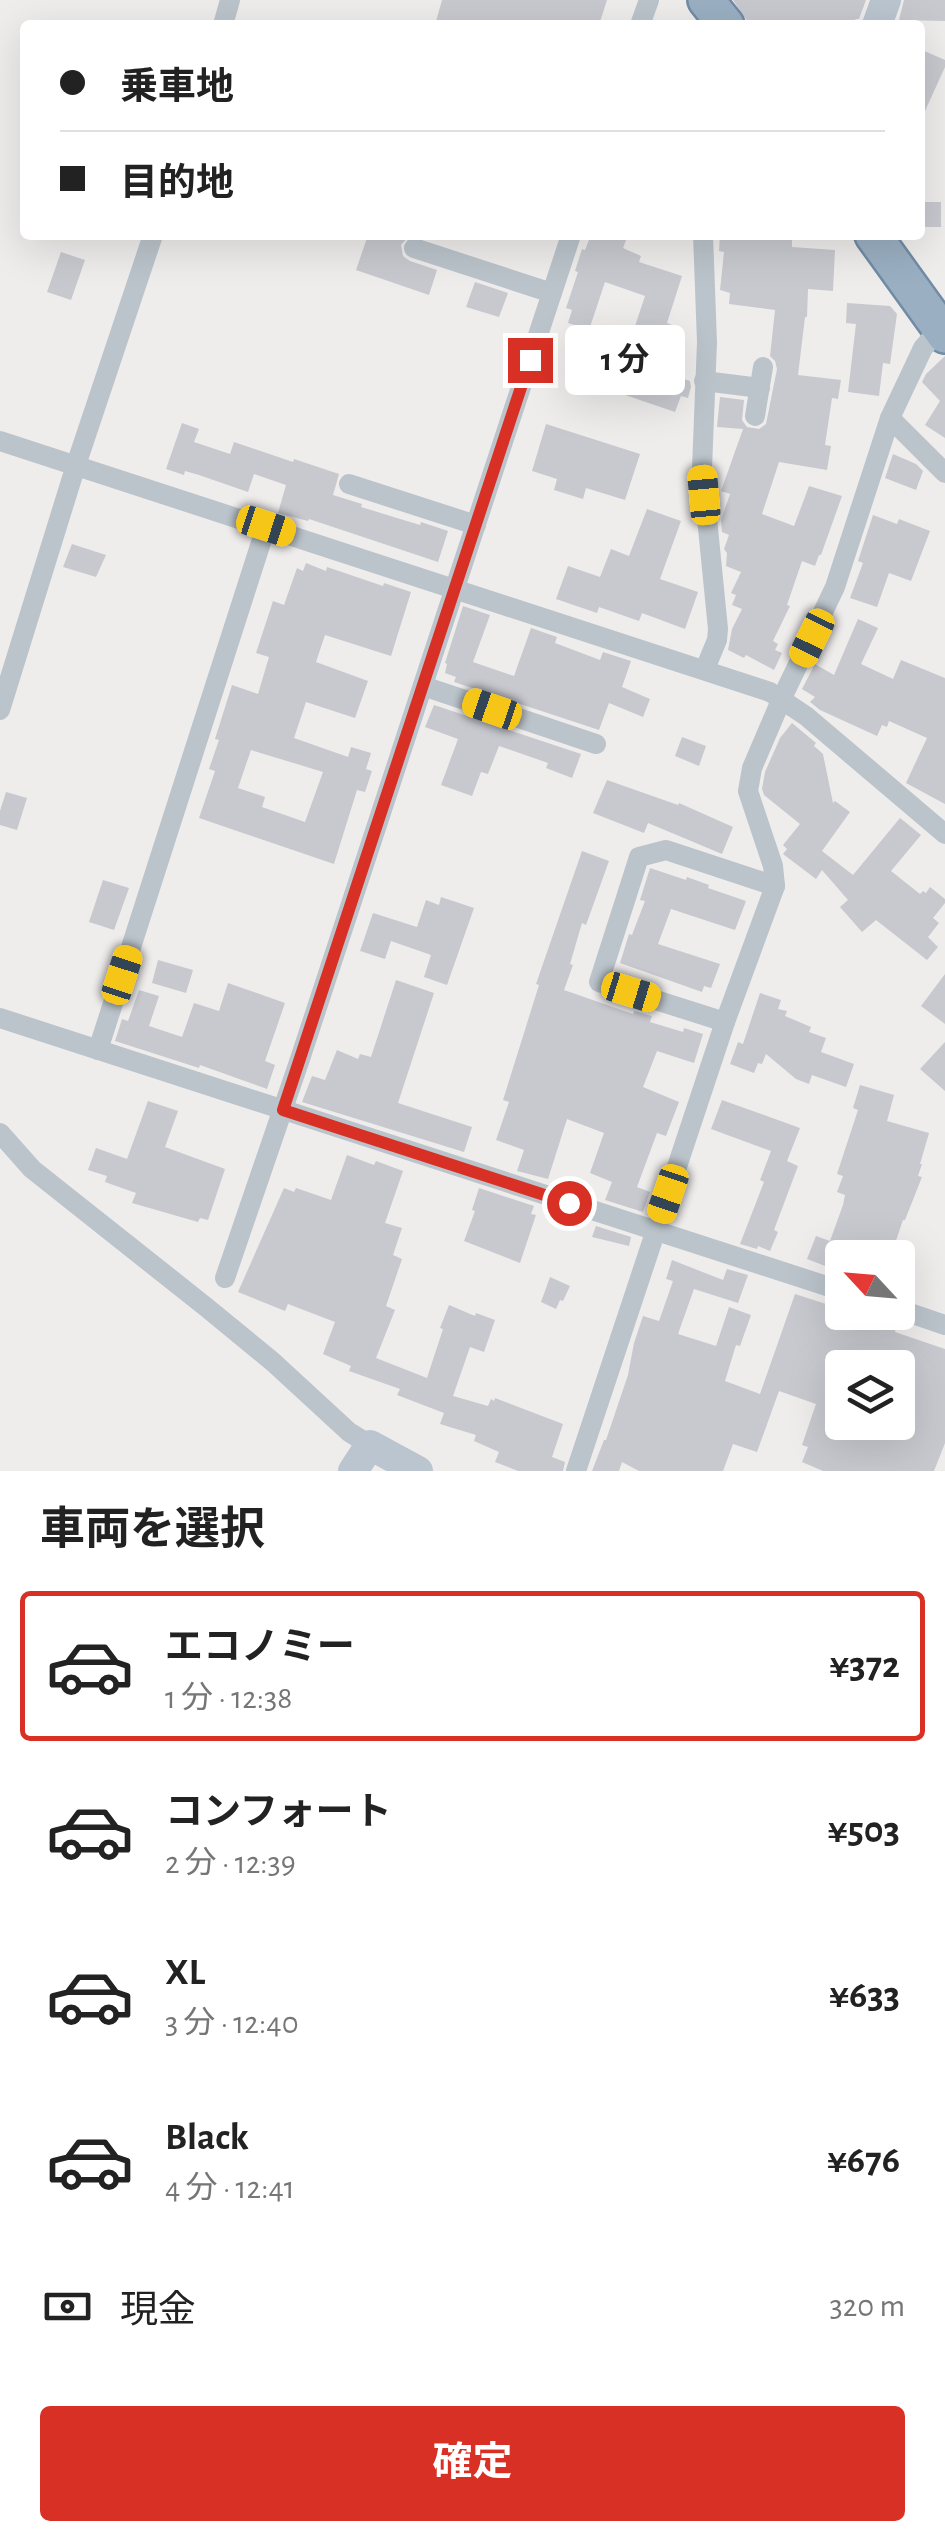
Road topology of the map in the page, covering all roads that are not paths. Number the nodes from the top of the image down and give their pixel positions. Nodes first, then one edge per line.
1 (706, 0) edge
2 (722, 20) edge
3 (150, 240) edge
4 (569, 240) edge
5 (704, 240) edge
6 (877, 240) edge
7 (414, 248) dead end
8 (552, 293) junction
9 (943, 332) edge
10 (704, 381) junction
11 (755, 416) dead end
12 (890, 418) junction
13 (0, 441) edge
14 (76, 466) junction
15 (945, 473) edge
16 (348, 484) dead end
17 (476, 525) junction
18 (266, 526) junction
19 (455, 588) junction
20 (705, 670) junction
21 (424, 686) junction
22 (782, 698) junction
23 (0, 710) edge
24 (596, 744) dead end
25 (945, 834) edge
26 (774, 886) junction
27 (0, 1018) edge
28 (725, 1022) junction
29 (98, 1050) junction
30 (283, 1110) junction
31 (0, 1133) edge
32 (656, 1231) junction
33 (226, 1278) dead end
34 (825, 1286) edge
35 (915, 1314) edge
36 (945, 1324) edge
37 (361, 1459) edge
38 (418, 1471) edge
39 (576, 1471) edge

1 - 2 highway
3 - 14 street
4 - 8 street
5 - 10 street
6 - 9 highway
7 - 8 street
8 - 17 street
9 - 12 street
10 - 11 street
10 - 20 street
12 - 15 street
12 - 22 street
13 - 14 street
14 - 18 street
14 - 23 street
16 - 17 street
17 - 19 street
18 - 19 street
18 - 29 street
19 - 20 street
19 - 21 street
20 - 22 street
21 - 24 street
21 - 30 street
22 - 25 street
22 - 26 street
26 - 28 street
26 - 28 street
27 - 29 street
28 - 32 street
29 - 30 street
30 - 32 street
30 - 33 street
31 - 37 street
32 - 34 street
32 - 39 street
35 - 36 street
37 - 38 main road

